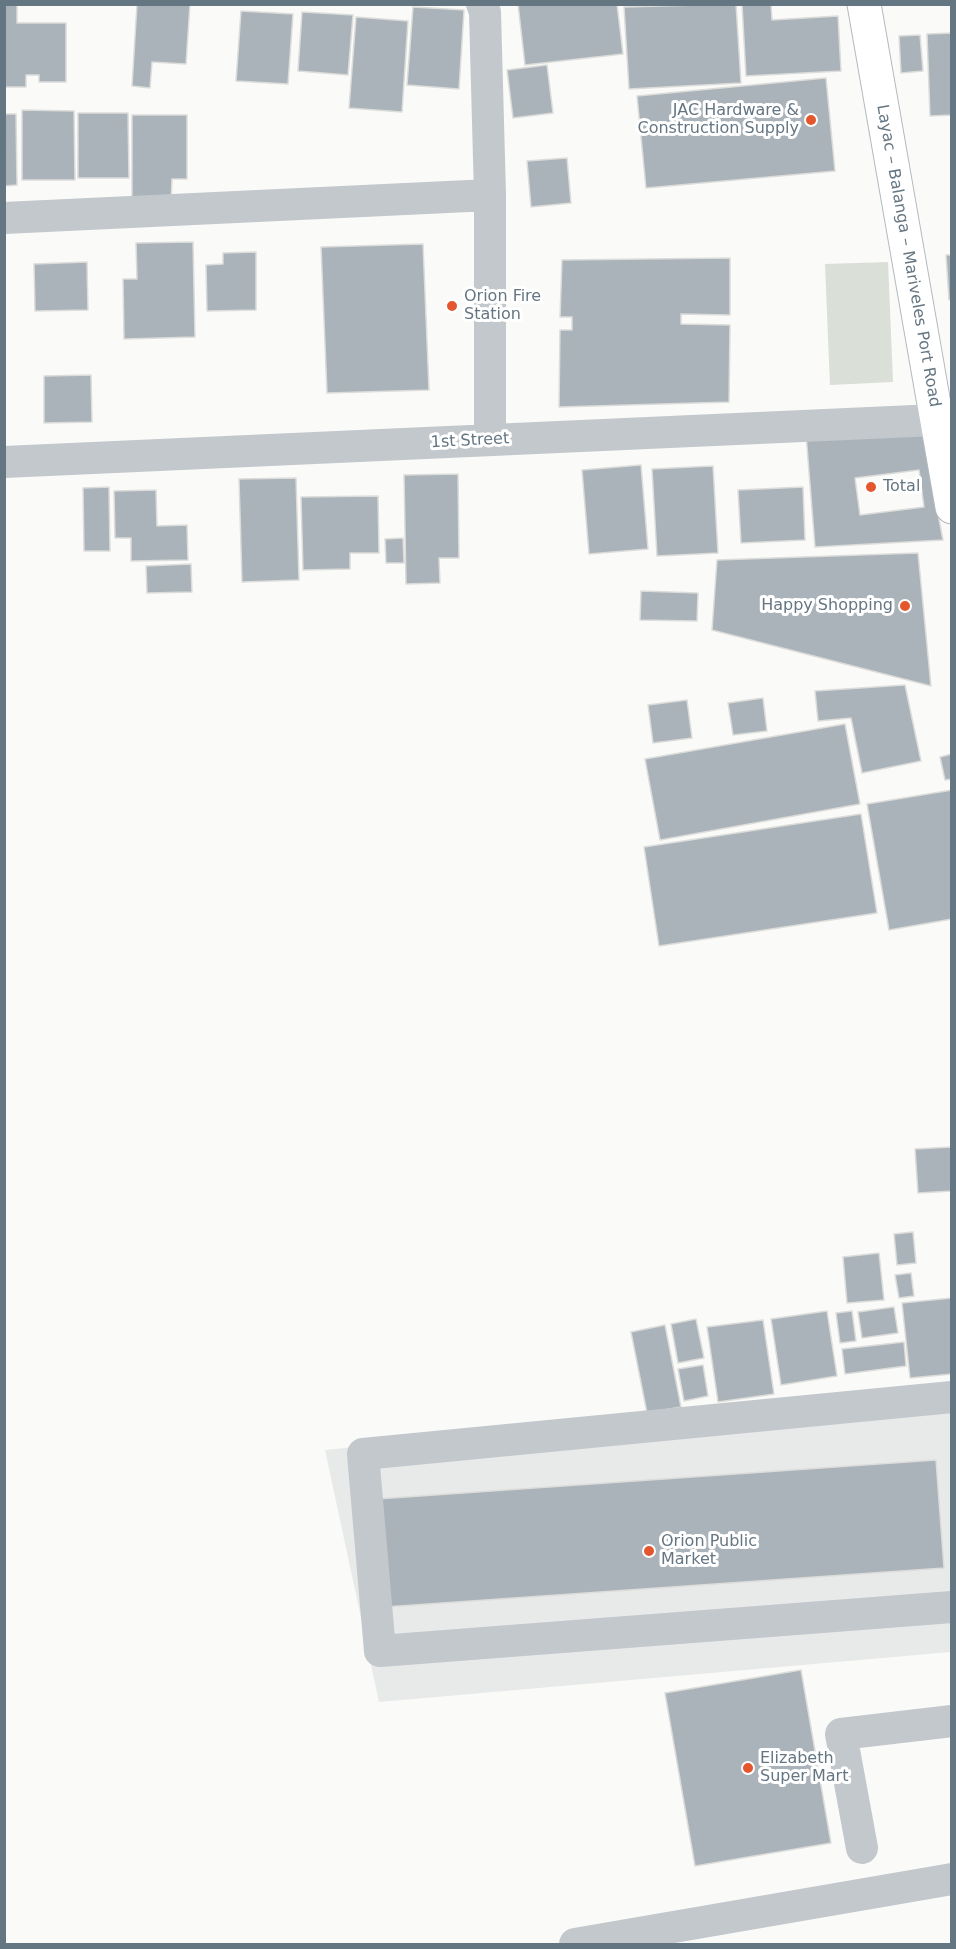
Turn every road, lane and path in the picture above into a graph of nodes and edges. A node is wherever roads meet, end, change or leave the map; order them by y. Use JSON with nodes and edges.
{"nodes":[{"id":1,"x":482,"y":4,"type":"edge"},
{"id":2,"x":864,"y":4,"type":"edge"},
{"id":3,"x":490,"y":195,"type":"junction"},
{"id":4,"x":4,"y":218,"type":"edge"},
{"id":5,"x":936,"y":420,"type":"junction"},
{"id":6,"x":490,"y":440,"type":"junction"},
{"id":7,"x":4,"y":462,"type":"edge"},
{"id":8,"x":948,"y":472,"type":"edge"},
{"id":9,"x":951,"y":507,"type":"edge"},
{"id":10,"x":951,"y":1397,"type":"edge"},
{"id":11,"x":951,"y":1607,"type":"edge"},
{"id":12,"x":951,"y":1721,"type":"edge"},
{"id":13,"x":862,"y":1848,"type":"dead end"},
{"id":14,"x":951,"y":1879,"type":"edge"},
{"id":15,"x":728,"y":1931,"type":"edge"},
{"id":16,"x":575,"y":1944,"type":"edge"}],
"edges":[{"from":1,"to":3,"type":"street"},
{"from":2,"to":5,"type":"main road","name":"Layac – Balanga – Mariveles Port Road"},
{"from":3,"to":4,"type":"street"},
{"from":3,"to":6,"type":"street"},
{"from":5,"to":6,"type":"street","name":"1st Street"},
{"from":5,"to":8,"type":"main road","name":"Layac – Balanga – Mariveles Port Road"},
{"from":6,"to":7,"type":"street","name":"1st Street"},
{"from":8,"to":9,"type":"main road","name":"Layac – Balanga – Mariveles Port Road"},
{"from":10,"to":11,"type":"street"},
{"from":12,"to":13,"type":"street"},
{"from":14,"to":15,"type":"street"},
{"from":15,"to":16,"type":"street"}]}
